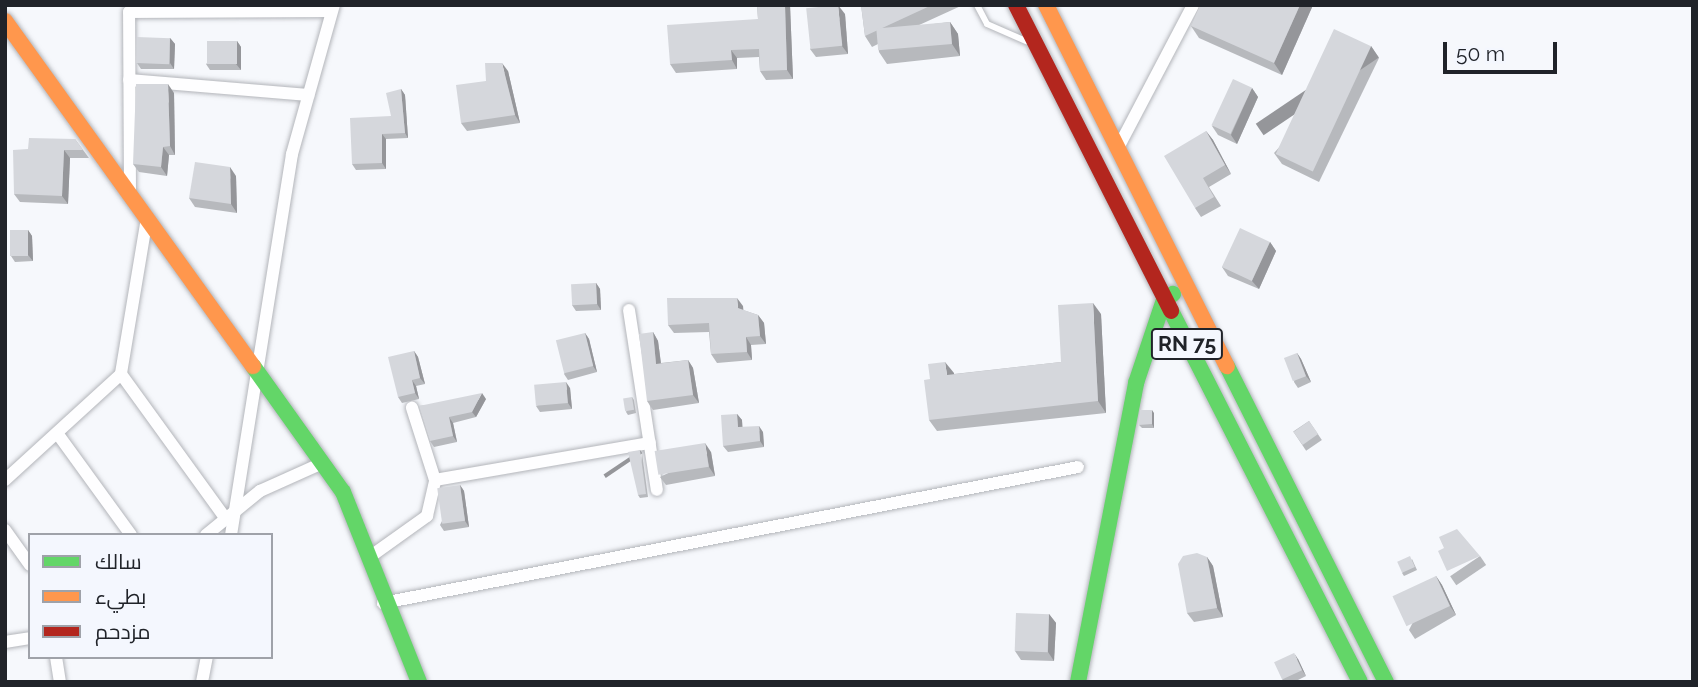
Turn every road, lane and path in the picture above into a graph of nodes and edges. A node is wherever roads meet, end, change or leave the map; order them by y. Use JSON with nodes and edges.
{"nodes":[{"id":1,"x":977,"y":5,"type":"edge"},
{"id":2,"x":1016,"y":5,"type":"edge"},
{"id":3,"x":1046,"y":5,"type":"edge"},
{"id":4,"x":1192,"y":5,"type":"edge"},
{"id":5,"x":332,"y":8,"type":"edge"},
{"id":6,"x":5,"y":21,"type":"edge"},
{"id":7,"x":1035,"y":45,"type":"junction"},
{"id":8,"x":129,"y":80,"type":"junction"},
{"id":9,"x":308,"y":95,"type":"junction"},
{"id":10,"x":1117,"y":150,"type":"junction"},
{"id":11,"x":130,"y":193,"type":"junction"},
{"id":12,"x":148,"y":218,"type":"junction"},
{"id":13,"x":1185,"y":285,"type":"junction"},
{"id":14,"x":1164,"y":300,"type":"junction"},
{"id":15,"x":629,"y":310,"type":"dead end"},
{"id":16,"x":254,"y":365,"type":"junction"},
{"id":17,"x":121,"y":374,"type":"junction"},
{"id":18,"x":412,"y":408,"type":"dead end"},
{"id":19,"x":57,"y":433,"type":"junction"},
{"id":20,"x":650,"y":443,"type":"junction"},
{"id":21,"x":320,"y":464,"type":"junction"},
{"id":22,"x":1078,"y":467,"type":"dead end"},
{"id":23,"x":5,"y":480,"type":"edge"},
{"id":24,"x":435,"y":480,"type":"junction"},
{"id":25,"x":657,"y":490,"type":"dead end"},
{"id":26,"x":230,"y":515,"type":"junction"},
{"id":27,"x":5,"y":530,"type":"edge"},
{"id":28,"x":130,"y":533,"type":"edge"},
{"id":29,"x":208,"y":533,"type":"edge"},
{"id":30,"x":231,"y":533,"type":"edge"},
{"id":31,"x":371,"y":556,"type":"dead end"},
{"id":32,"x":28,"y":562,"type":"edge"},
{"id":33,"x":383,"y":603,"type":"junction"},
{"id":34,"x":28,"y":638,"type":"edge"},
{"id":35,"x":5,"y":642,"type":"edge"},
{"id":36,"x":56,"y":659,"type":"edge"},
{"id":37,"x":207,"y":659,"type":"edge"},
{"id":38,"x":60,"y":682,"type":"edge"},
{"id":39,"x":202,"y":682,"type":"edge"},
{"id":40,"x":419,"y":682,"type":"edge"},
{"id":41,"x":1078,"y":682,"type":"edge"},
{"id":42,"x":1360,"y":682,"type":"edge"},
{"id":43,"x":1386,"y":682,"type":"edge"}],
"edges":[{"from":1,"to":7,"type":"lane"},
{"from":2,"to":7,"type":"main road","number":"RN 75"},
{"from":3,"to":10,"type":"main road","number":"RN 75"},
{"from":4,"to":10,"type":"street"},
{"from":5,"to":8,"type":"street"},
{"from":5,"to":9,"type":"street"},
{"from":6,"to":11,"type":"main road"},
{"from":7,"to":14,"type":"main road","number":"RN 75"},
{"from":8,"to":9,"type":"street"},
{"from":8,"to":11,"type":"street"},
{"from":9,"to":16,"type":"street"},
{"from":10,"to":13,"type":"main road","number":"RN 75"},
{"from":11,"to":12,"type":"main road"},
{"from":12,"to":16,"type":"main road"},
{"from":12,"to":17,"type":"street"},
{"from":13,"to":14,"type":"main road"},
{"from":13,"to":43,"type":"main road","number":"RN 75"},
{"from":14,"to":41,"type":"main road"},
{"from":14,"to":42,"type":"main road","number":"RN 75"},
{"from":15,"to":20,"type":"street"},
{"from":16,"to":21,"type":"main road"},
{"from":16,"to":26,"type":"street"},
{"from":17,"to":19,"type":"street"},
{"from":17,"to":26,"type":"street"},
{"from":18,"to":24,"type":"street"},
{"from":19,"to":23,"type":"street"},
{"from":19,"to":28,"type":"street"},
{"from":20,"to":24,"type":"street"},
{"from":20,"to":25,"type":"street"},
{"from":21,"to":26,"type":"street"},
{"from":21,"to":33,"type":"main road"},
{"from":22,"to":33,"type":"street"},
{"from":24,"to":31,"type":"street"},
{"from":26,"to":29,"type":"street"},
{"from":26,"to":30,"type":"street"},
{"from":27,"to":32,"type":"street"},
{"from":33,"to":40,"type":"main road"},
{"from":34,"to":35,"type":"street"},
{"from":36,"to":38,"type":"street"},
{"from":37,"to":39,"type":"street"}]}
